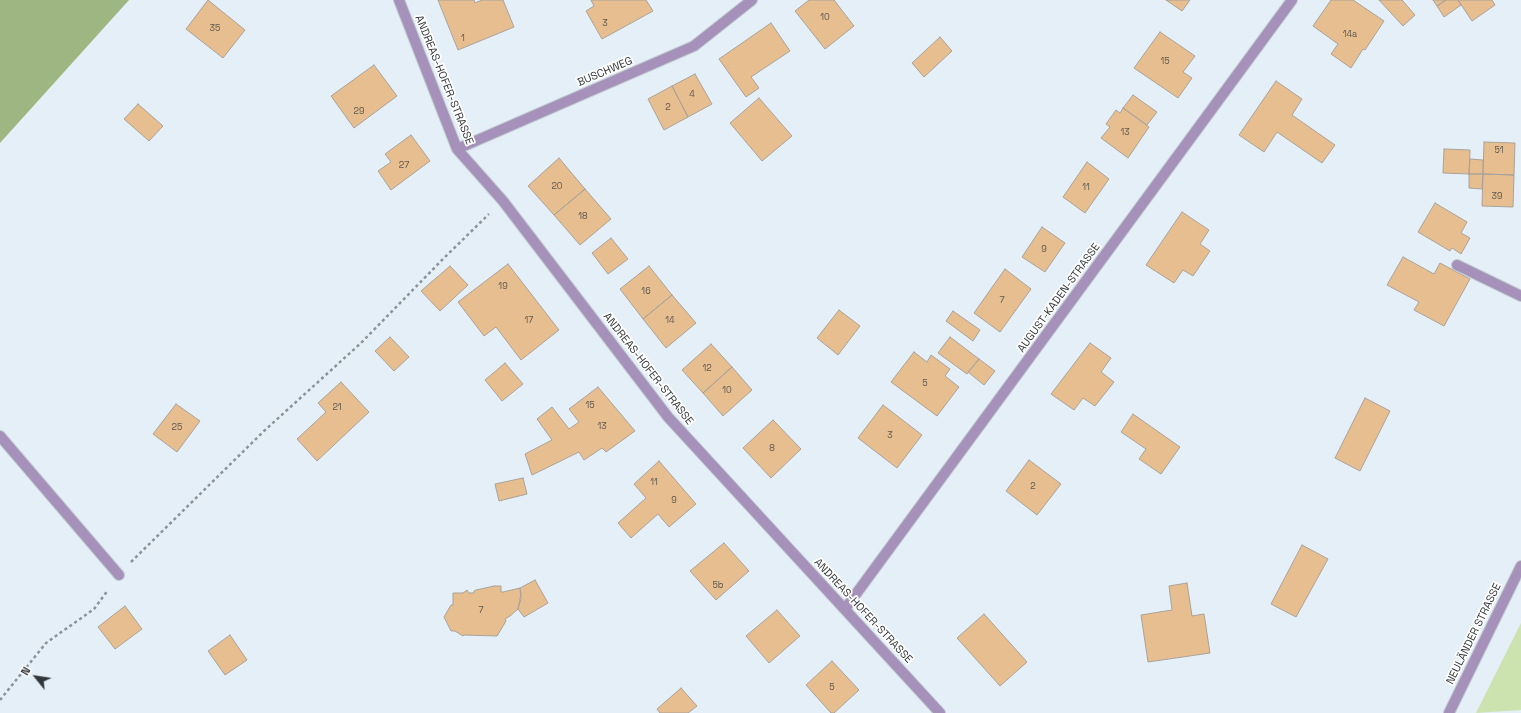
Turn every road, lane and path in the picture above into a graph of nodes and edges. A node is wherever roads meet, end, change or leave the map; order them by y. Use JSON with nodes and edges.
{"nodes":[{"id":1,"x":399,"y":0,"type":"edge"},
{"id":2,"x":752,"y":0,"type":"edge"},
{"id":3,"x":1292,"y":0,"type":"edge"},
{"id":4,"x":458,"y":149,"type":"junction"},
{"id":5,"x":503,"y":202,"type":"junction"},
{"id":6,"x":1457,"y":265,"type":"dead end"},
{"id":7,"x":1521,"y":296,"type":"edge"},
{"id":8,"x":0,"y":436,"type":"edge"},
{"id":9,"x":1521,"y":566,"type":"edge"},
{"id":10,"x":119,"y":575,"type":"junction"},
{"id":11,"x":845,"y":609,"type":"junction"},
{"id":12,"x":0,"y":700,"type":"edge"},
{"id":13,"x":940,"y":713,"type":"edge"},
{"id":14,"x":1449,"y":713,"type":"edge"}],
"edges":[{"from":1,"to":4,"type":"street","name":"ANDREAS-HOFER-STRASSE"},
{"from":2,"to":4,"type":"street","name":"BUSCHWEG"},
{"from":3,"to":11,"type":"street","name":"AUGUST-KADEN-STRASSE"},
{"from":4,"to":5,"type":"street","name":"ANDREAS-HOFER-STRASSE"},
{"from":5,"to":10,"type":"path"},
{"from":5,"to":11,"type":"street","name":"ANDREAS-HOFER-STRASSE"},
{"from":6,"to":7,"type":"street"},
{"from":8,"to":10,"type":"street"},
{"from":9,"to":14,"type":"street","name":"NEULÄNDER STRASSE"},
{"from":10,"to":12,"type":"path"},
{"from":11,"to":13,"type":"street","name":"ANDREAS-HOFER-STRASSE"}]}
